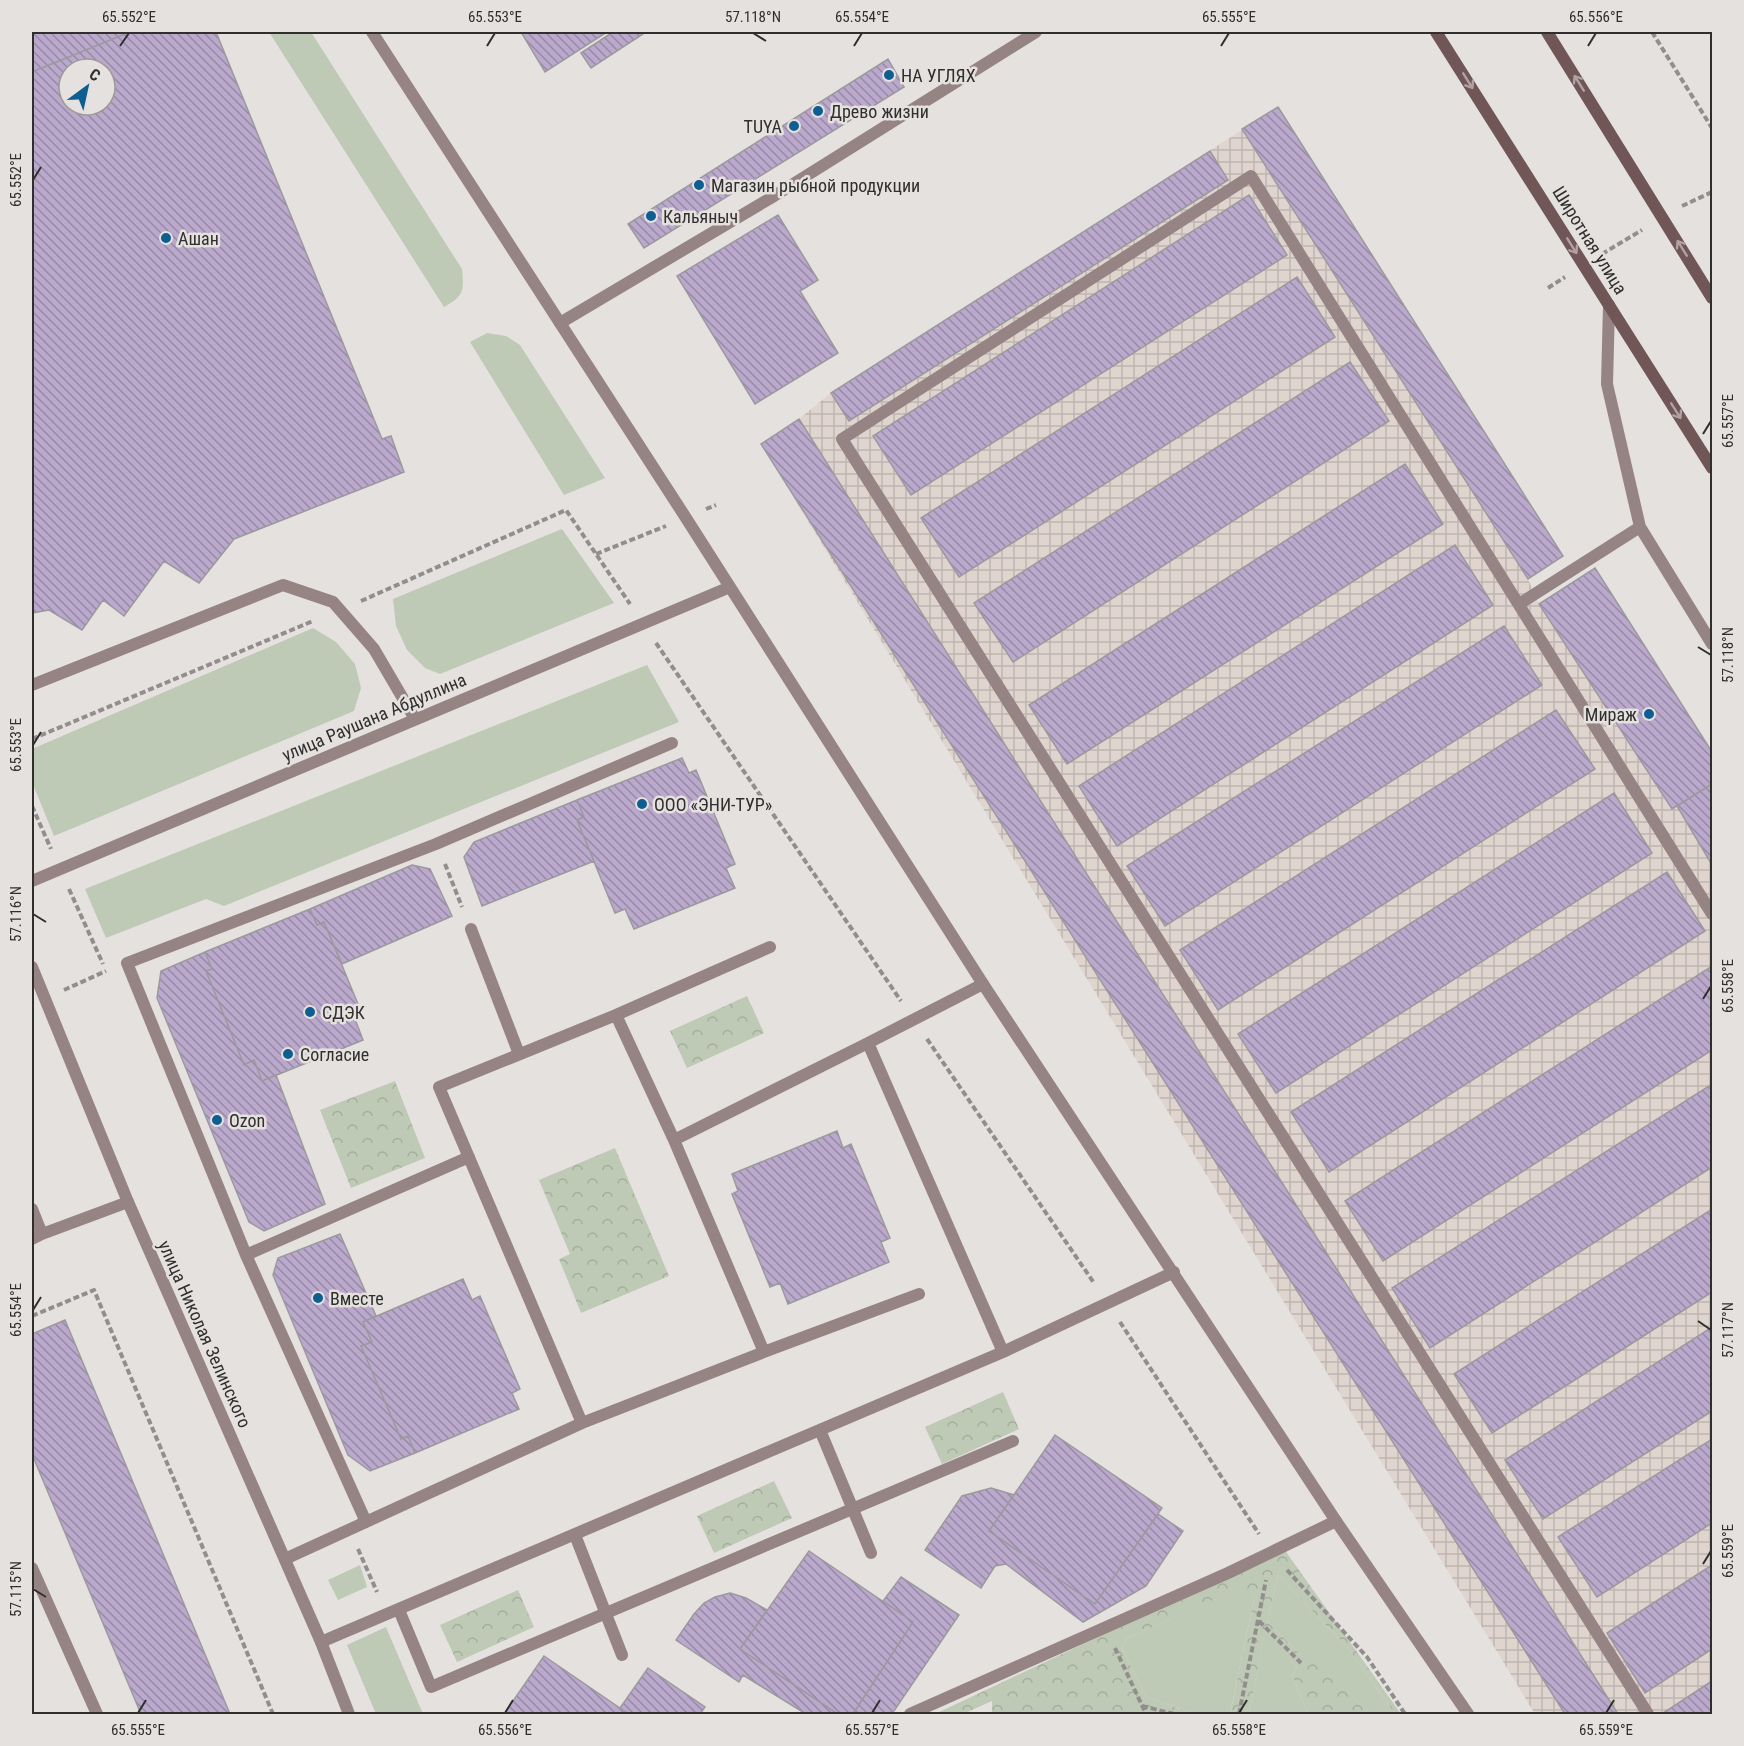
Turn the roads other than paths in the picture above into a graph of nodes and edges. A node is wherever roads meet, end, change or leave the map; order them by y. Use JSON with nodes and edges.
{"nodes":[{"id":1,"x":372,"y":32,"type":"edge"},
{"id":2,"x":1036,"y":32,"type":"edge"},
{"id":3,"x":1437,"y":32,"type":"edge"},
{"id":4,"x":1546,"y":32,"type":"edge"},
{"id":5,"x":1713,"y":298,"type":"edge"},
{"id":6,"x":1610,"y":304,"type":"junction"},
{"id":7,"x":560,"y":322,"type":"junction"},
{"id":8,"x":1713,"y":468,"type":"edge"},
{"id":9,"x":1640,"y":527,"type":"junction"},
{"id":10,"x":730,"y":587,"type":"junction"},
{"id":11,"x":1520,"y":604,"type":"junction"},
{"id":12,"x":1713,"y":644,"type":"edge"},
{"id":13,"x":32,"y":685,"type":"edge"},
{"id":14,"x":415,"y":718,"type":"junction"},
{"id":15,"x":672,"y":743,"type":"dead end"},
{"id":16,"x":32,"y":882,"type":"edge"},
{"id":17,"x":1713,"y":914,"type":"edge"},
{"id":18,"x":471,"y":929,"type":"road end"},
{"id":19,"x":770,"y":947,"type":"dead end"},
{"id":20,"x":32,"y":967,"type":"edge"},
{"id":21,"x":983,"y":984,"type":"junction"},
{"id":22,"x":616,"y":1015,"type":"junction"},
{"id":23,"x":868,"y":1043,"type":"junction"},
{"id":24,"x":519,"y":1054,"type":"junction"},
{"id":25,"x":674,"y":1140,"type":"junction"},
{"id":26,"x":469,"y":1157,"type":"junction"},
{"id":27,"x":128,"y":1202,"type":"junction"},
{"id":28,"x":32,"y":1209,"type":"edge"},
{"id":29,"x":37,"y":1237,"type":"edge"},
{"id":30,"x":246,"y":1255,"type":"junction"},
{"id":31,"x":1173,"y":1272,"type":"junction"},
{"id":32,"x":919,"y":1294,"type":"dead end"},
{"id":33,"x":764,"y":1352,"type":"junction"},
{"id":34,"x":1003,"y":1353,"type":"junction"},
{"id":35,"x":582,"y":1423,"type":"junction"},
{"id":36,"x":820,"y":1431,"type":"junction"},
{"id":37,"x":1013,"y":1441,"type":"dead end"},
{"id":38,"x":853,"y":1509,"type":"junction"},
{"id":39,"x":1336,"y":1521,"type":"junction"},
{"id":40,"x":366,"y":1522,"type":"junction"},
{"id":41,"x":575,"y":1535,"type":"junction"},
{"id":42,"x":871,"y":1553,"type":"dead end"},
{"id":43,"x":285,"y":1559,"type":"junction"},
{"id":44,"x":32,"y":1568,"type":"edge"},
{"id":45,"x":399,"y":1610,"type":"junction"},
{"id":46,"x":606,"y":1613,"type":"junction"},
{"id":47,"x":321,"y":1642,"type":"junction"},
{"id":48,"x":622,"y":1655,"type":"dead end"},
{"id":49,"x":97,"y":1714,"type":"edge"},
{"id":50,"x":349,"y":1714,"type":"edge"},
{"id":51,"x":910,"y":1714,"type":"edge"},
{"id":52,"x":1468,"y":1714,"type":"edge"},
{"id":53,"x":1648,"y":1714,"type":"edge"}],
"edges":[{"from":1,"to":7,"type":"street"},
{"from":2,"to":7,"type":"street"},
{"from":3,"to":6,"type":"main road","name":"Широтная улица","one_way":true},
{"from":5,"to":4,"type":"main road","one_way":true},
{"from":6,"to":8,"type":"main road","name":"Широтная улица","one_way":true},
{"from":6,"to":9,"type":"street"},
{"from":7,"to":10,"type":"street"},
{"from":9,"to":11,"type":"street"},
{"from":9,"to":12,"type":"street"},
{"from":10,"to":14,"type":"street","name":"улица Раушана Абдуллина"},
{"from":10,"to":21,"type":"street"},
{"from":11,"to":17,"type":"street"},
{"from":11,"to":53,"type":"street"},
{"from":13,"to":14,"type":"street"},
{"from":14,"to":16,"type":"street","name":"улица Раушана Абдуллина"},
{"from":15,"to":30,"type":"street"},
{"from":18,"to":24,"type":"street"},
{"from":19,"to":22,"type":"street"},
{"from":20,"to":27,"type":"street","name":"улица Николая Зелинского"},
{"from":21,"to":23,"type":"street"},
{"from":21,"to":31,"type":"street"},
{"from":22,"to":24,"type":"street"},
{"from":22,"to":25,"type":"street"},
{"from":23,"to":25,"type":"street"},
{"from":23,"to":34,"type":"street"},
{"from":24,"to":26,"type":"street"},
{"from":25,"to":33,"type":"street"},
{"from":26,"to":30,"type":"street"},
{"from":26,"to":35,"type":"street"},
{"from":27,"to":29,"type":"street"},
{"from":27,"to":43,"type":"street","name":"улица Николая Зелинского"},
{"from":28,"to":29,"type":"street"},
{"from":30,"to":40,"type":"street"},
{"from":31,"to":34,"type":"street"},
{"from":31,"to":39,"type":"street"},
{"from":32,"to":33,"type":"street"},
{"from":33,"to":35,"type":"street"},
{"from":34,"to":36,"type":"street"},
{"from":35,"to":40,"type":"street"},
{"from":36,"to":38,"type":"street"},
{"from":36,"to":41,"type":"street"},
{"from":37,"to":38,"type":"street"},
{"from":38,"to":42,"type":"street"},
{"from":38,"to":46,"type":"street"},
{"from":39,"to":51,"type":"street"},
{"from":39,"to":52,"type":"street"},
{"from":40,"to":43,"type":"street"},
{"from":41,"to":45,"type":"street"},
{"from":41,"to":46,"type":"street"},
{"from":43,"to":47,"type":"street","name":"улица Николая Зелинского"},
{"from":44,"to":49,"type":"street"},
{"from":45,"to":46,"type":"street"},
{"from":45,"to":47,"type":"street"},
{"from":46,"to":48,"type":"street"},
{"from":47,"to":50,"type":"street","name":"улица Николая Зелинского"}]}
